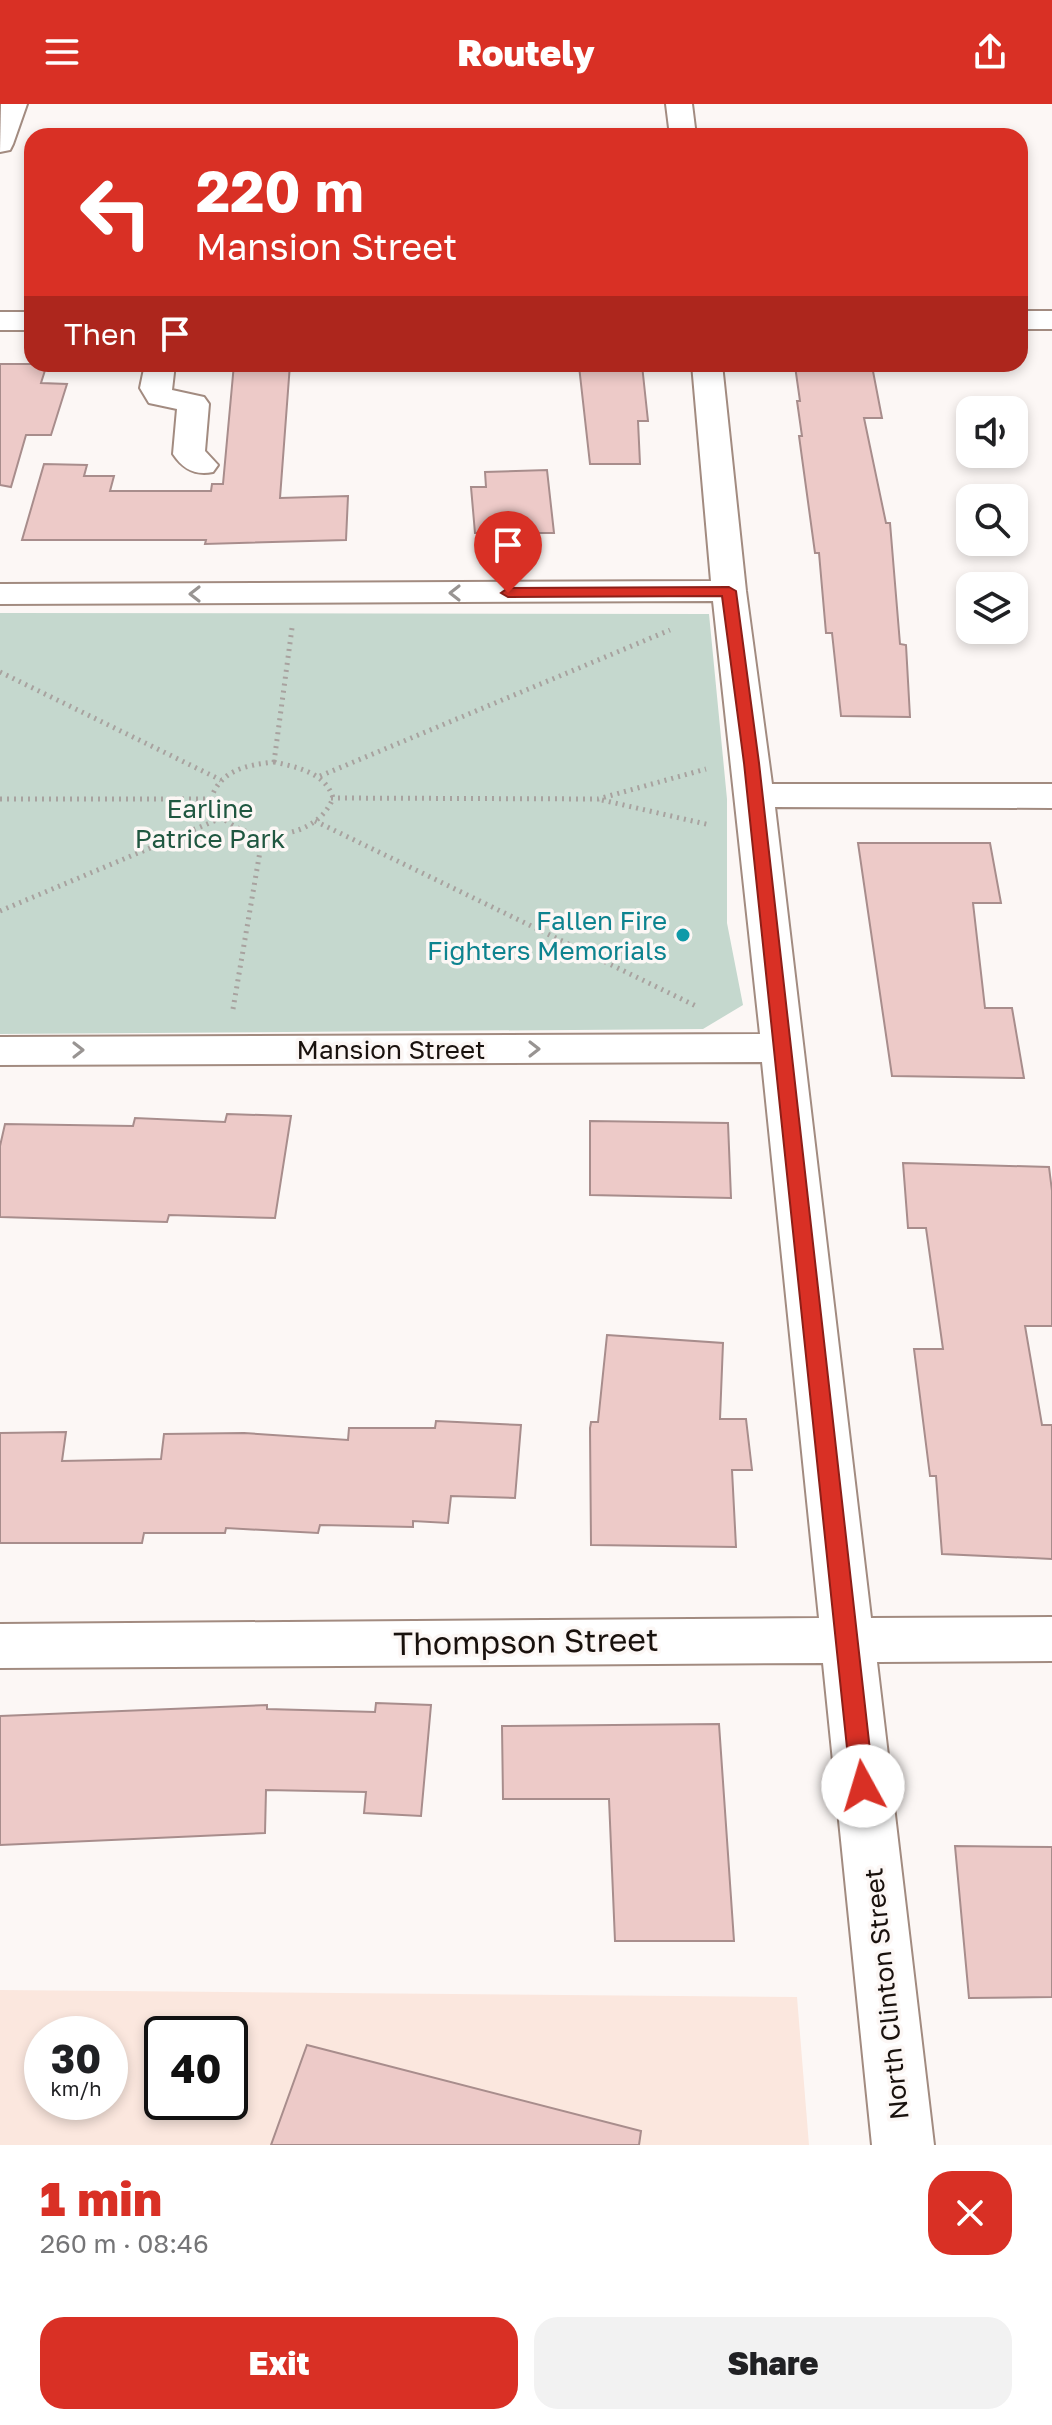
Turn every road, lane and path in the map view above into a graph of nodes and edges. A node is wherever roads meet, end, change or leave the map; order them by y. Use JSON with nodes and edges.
{"nodes":[{"id":1,"x":14,"y":104,"type":"edge"},
{"id":2,"x":680,"y":105,"type":"edge"},
{"id":3,"x":682,"y":128,"type":"edge"},
{"id":4,"x":0,"y":144,"type":"edge"},
{"id":5,"x":1028,"y":320,"type":"edge"},
{"id":6,"x":1052,"y":320,"type":"edge"},
{"id":7,"x":0,"y":321,"type":"edge"},
{"id":8,"x":24,"y":321,"type":"edge"},
{"id":9,"x":159,"y":372,"type":"edge"},
{"id":10,"x":708,"y":372,"type":"edge"},
{"id":11,"x":202,"y":465,"type":"dead end"},
{"id":12,"x":729,"y":591,"type":"junction"},
{"id":13,"x":0,"y":594,"type":"edge"},
{"id":14,"x":296,"y":594,"type":"junction"},
{"id":15,"x":0,"y":672,"type":"edge"},
{"id":16,"x":274,"y":762,"type":"junction"},
{"id":17,"x":706,"y":769,"type":"dead end"},
{"id":18,"x":320,"y":776,"type":"junction"},
{"id":19,"x":221,"y":780,"type":"junction"},
{"id":20,"x":754,"y":795,"type":"junction"},
{"id":21,"x":1052,"y":796,"type":"edge"},
{"id":22,"x":331,"y":798,"type":"junction"},
{"id":23,"x":0,"y":799,"type":"edge"},
{"id":24,"x":211,"y":799,"type":"junction"},
{"id":25,"x":598,"y":799,"type":"junction"},
{"id":26,"x":219,"y":819,"type":"junction"},
{"id":27,"x":315,"y":821,"type":"junction"},
{"id":28,"x":710,"y":825,"type":"dead end"},
{"id":29,"x":263,"y":834,"type":"junction"},
{"id":30,"x":0,"y":911,"type":"edge"},
{"id":31,"x":706,"y":1011,"type":"dead end"},
{"id":32,"x":781,"y":1048,"type":"junction"},
{"id":33,"x":226,"y":1049,"type":"junction"},
{"id":34,"x":0,"y":1051,"type":"edge"},
{"id":35,"x":846,"y":1639,"type":"junction"},
{"id":36,"x":1052,"y":1639,"type":"edge"},
{"id":37,"x":0,"y":1646,"type":"edge"},
{"id":38,"x":903,"y":2145,"type":"edge"}],
"edges":[{"from":1,"to":4,"type":"street"},
{"from":2,"to":3,"type":"street"},
{"from":5,"to":6,"type":"street"},
{"from":7,"to":8,"type":"street"},
{"from":9,"to":11,"type":"street"},
{"from":10,"to":12,"type":"street","name":"North Clinton Street"},
{"from":12,"to":14,"type":"street","one_way":true},
{"from":12,"to":18,"type":"path"},
{"from":12,"to":20,"type":"street","name":"North Clinton Street"},
{"from":14,"to":13,"type":"street","one_way":true},
{"from":14,"to":16,"type":"path"},
{"from":15,"to":19,"type":"path"},
{"from":16,"to":18,"type":"path"},
{"from":16,"to":19,"type":"path"},
{"from":17,"to":25,"type":"path"},
{"from":18,"to":22,"type":"path"},
{"from":19,"to":24,"type":"path"},
{"from":20,"to":21,"type":"street"},
{"from":20,"to":32,"type":"street","name":"North Clinton Street"},
{"from":22,"to":25,"type":"path"},
{"from":22,"to":27,"type":"path"},
{"from":23,"to":24,"type":"path"},
{"from":24,"to":26,"type":"path"},
{"from":25,"to":28,"type":"path"},
{"from":26,"to":29,"type":"path"},
{"from":26,"to":30,"type":"path"},
{"from":27,"to":29,"type":"path"},
{"from":27,"to":31,"type":"path"},
{"from":29,"to":33,"type":"path"},
{"from":33,"to":32,"type":"street","name":"Mansion Street","one_way":true},
{"from":32,"to":35,"type":"street","name":"North Clinton Street"},
{"from":34,"to":33,"type":"street","name":"Mansion Street","one_way":true},
{"from":35,"to":36,"type":"street","name":"Thompson Street"},
{"from":35,"to":37,"type":"street","name":"Thompson Street"},
{"from":35,"to":38,"type":"street","name":"North Clinton Street"}]}
